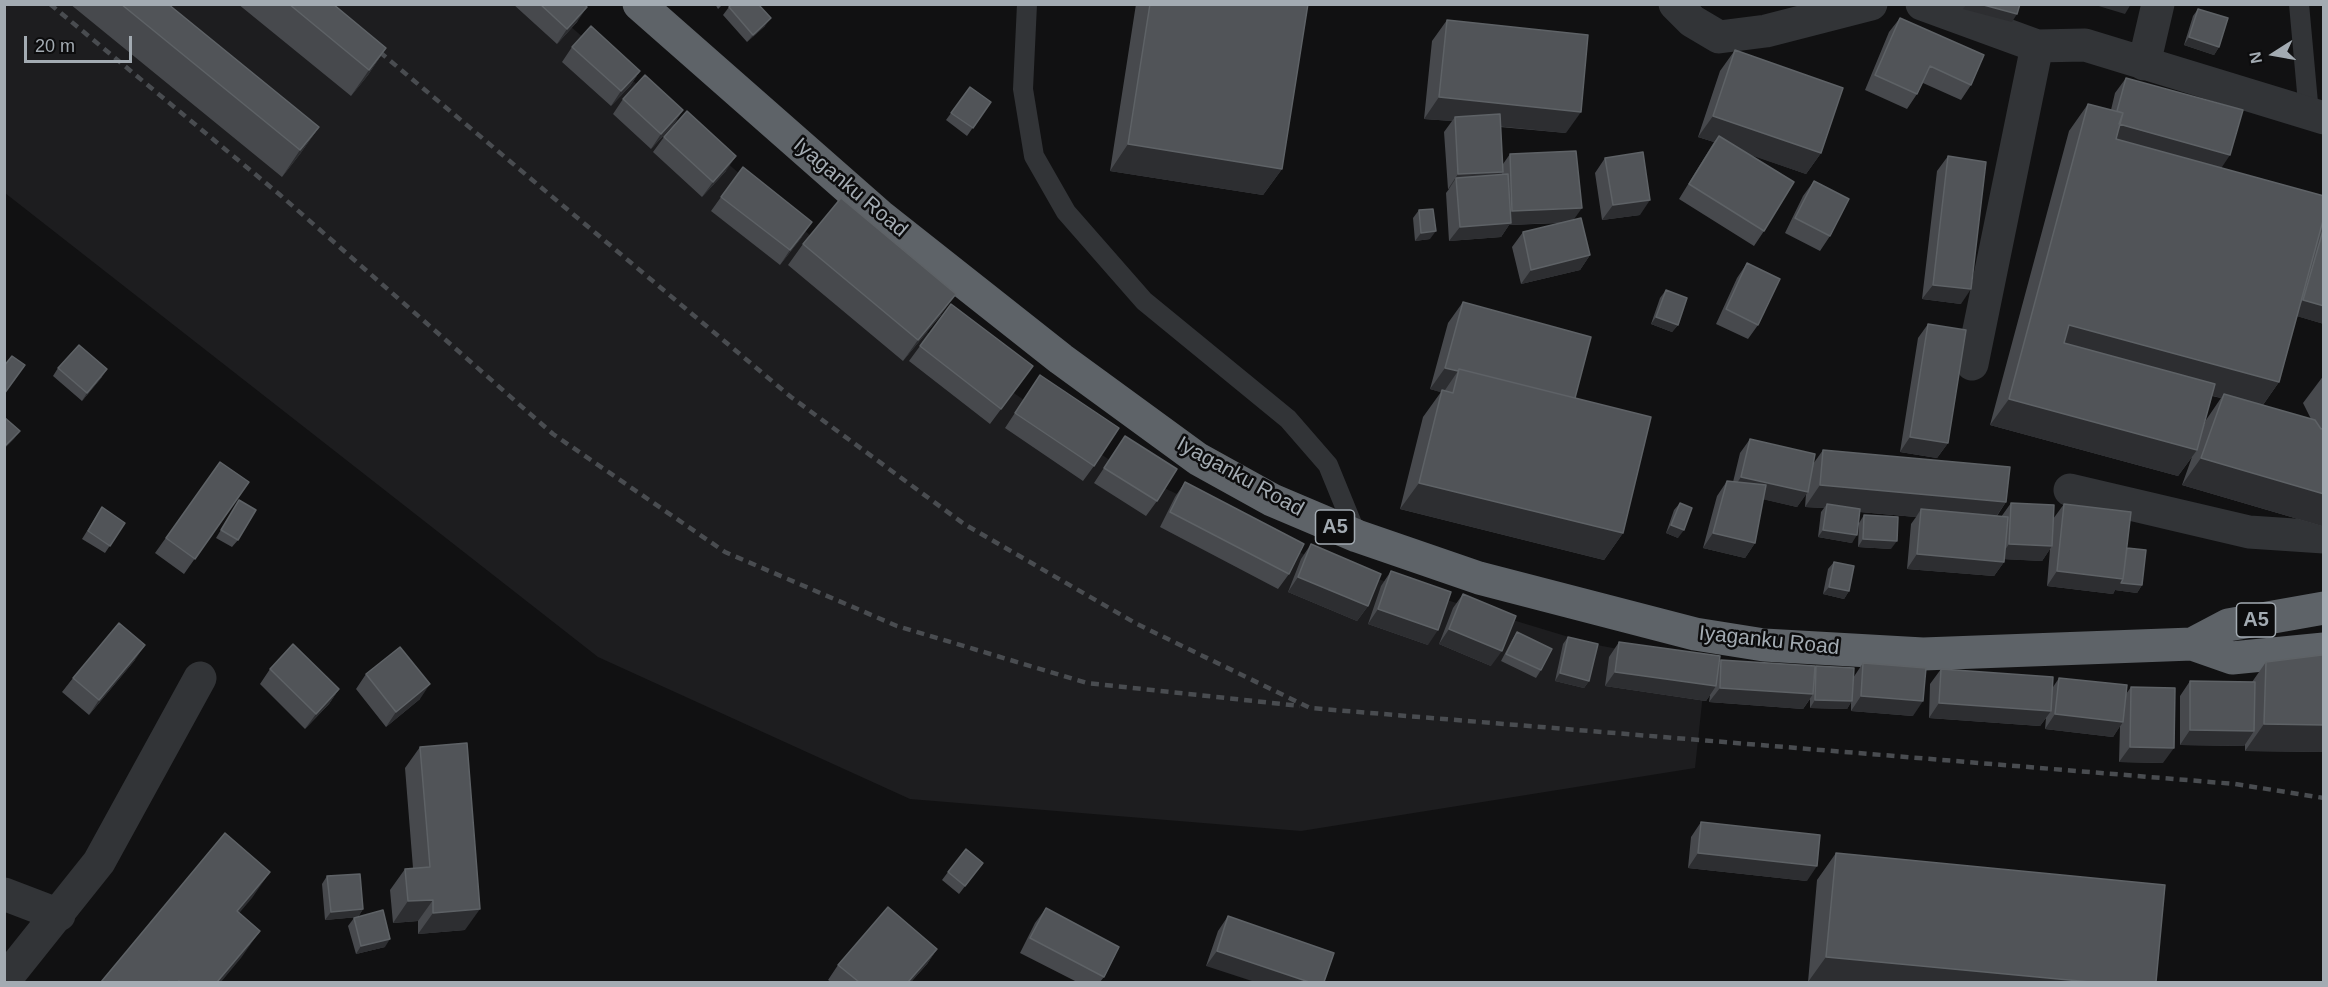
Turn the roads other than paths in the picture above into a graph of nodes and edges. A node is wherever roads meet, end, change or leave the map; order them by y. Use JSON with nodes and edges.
{"nodes":[{"id":1,"x":639,"y":4,"type":"edge"},
{"id":2,"x":1027,"y":4,"type":"edge"},
{"id":3,"x":1675,"y":4,"type":"edge"},
{"id":4,"x":1871,"y":4,"type":"edge"},
{"id":5,"x":1922,"y":4,"type":"edge"},
{"id":6,"x":2158,"y":4,"type":"edge"},
{"id":7,"x":2299,"y":4,"type":"edge"},
{"id":8,"x":1770,"y":18,"type":"edge"},
{"id":9,"x":2037,"y":46,"type":"junction"},
{"id":10,"x":2144,"y":64,"type":"junction"},
{"id":11,"x":2316,"y":116,"type":"edge"},
{"id":12,"x":1972,"y":364,"type":"dead end"},
{"id":13,"x":2070,"y":490,"type":"dead end"},
{"id":14,"x":1357,"y":536,"type":"junction"},
{"id":15,"x":2324,"y":537,"type":"edge"},
{"id":16,"x":2322,"y":615,"type":"edge"},
{"id":17,"x":2192,"y":644,"type":"junction"},
{"id":18,"x":2324,"y":649,"type":"edge"},
{"id":19,"x":200,"y":678,"type":"dead end"},
{"id":20,"x":4,"y":894,"type":"edge"},
{"id":21,"x":58,"y":915,"type":"junction"},
{"id":22,"x":4,"y":981,"type":"edge"}],
"edges":[{"from":1,"to":14,"type":"highway","name":"Iyaganku Road","number":"A5"},
{"from":2,"to":14,"type":"lane"},
{"from":3,"to":8,"type":"street"},
{"from":4,"to":8,"type":"street"},
{"from":5,"to":9,"type":"street"},
{"from":6,"to":10,"type":"street"},
{"from":7,"to":11,"type":"lane"},
{"from":9,"to":10,"type":"street"},
{"from":9,"to":12,"type":"street"},
{"from":10,"to":11,"type":"street"},
{"from":13,"to":15,"type":"street"},
{"from":14,"to":17,"type":"highway","name":"Iyaganku Road","number":"A5"},
{"from":16,"to":17,"type":"highway","name":"Iyaganku Road","number":"A5"},
{"from":17,"to":18,"type":"highway","name":"Iyaganku Road","number":"A5"},
{"from":19,"to":21,"type":"street"},
{"from":20,"to":21,"type":"street"},
{"from":21,"to":22,"type":"street"}]}
